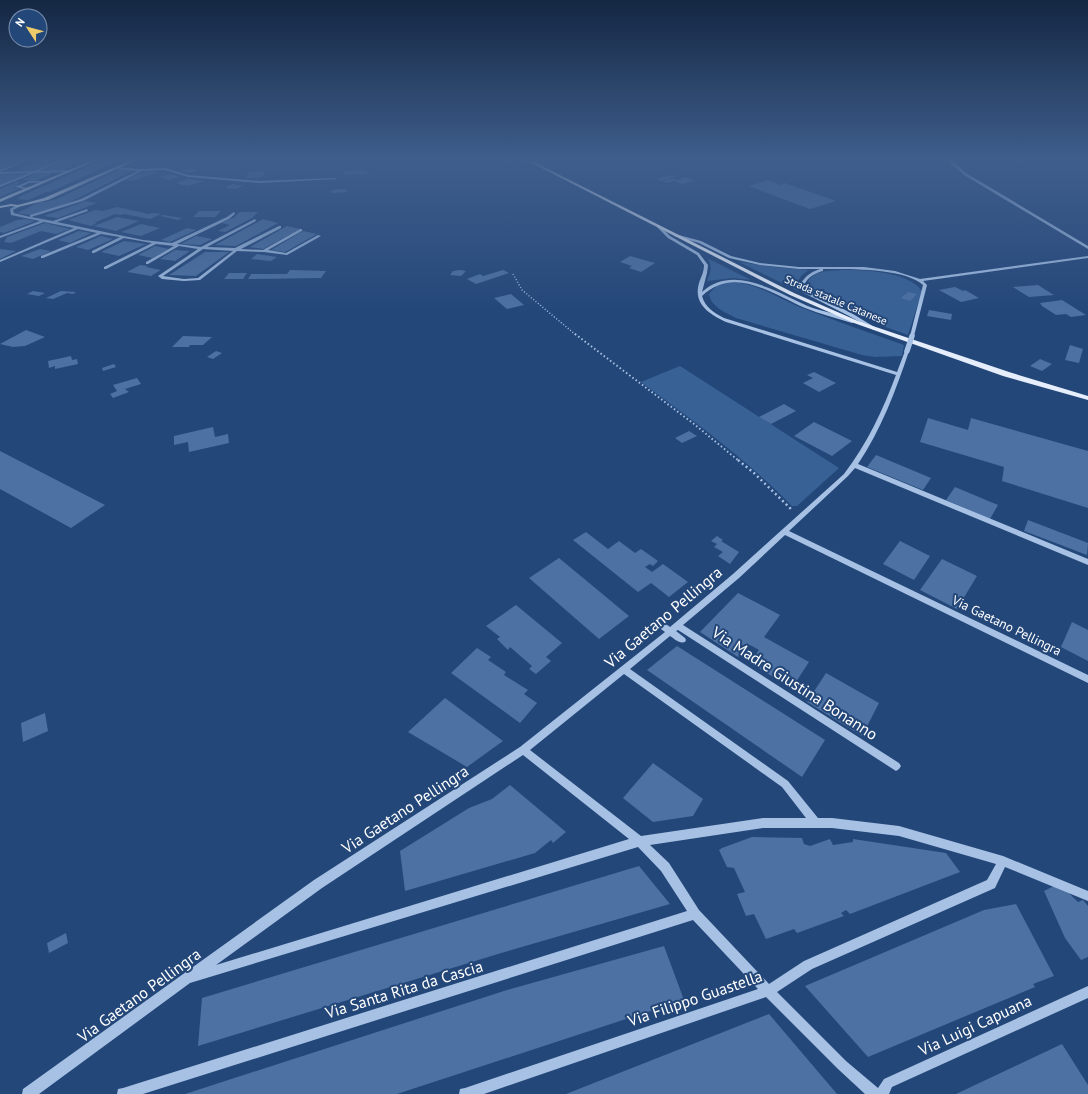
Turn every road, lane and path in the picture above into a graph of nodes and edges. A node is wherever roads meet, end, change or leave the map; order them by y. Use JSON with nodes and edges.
{"nodes":[{"id":1,"x":11,"y":210,"type":"edge"},
{"id":2,"x":51,"y":210,"type":"edge"},
{"id":3,"x":87,"y":210,"type":"dead end"},
{"id":4,"x":627,"y":210,"type":"edge"},
{"id":5,"x":1025,"y":210,"type":"edge"},
{"id":6,"x":234,"y":213,"type":"dead end"},
{"id":7,"x":12,"y":214,"type":"junction"},
{"id":8,"x":7,"y":216,"type":"dead end"},
{"id":9,"x":29,"y":217,"type":"junction"},
{"id":10,"x":45,"y":220,"type":"junction"},
{"id":11,"x":255,"y":220,"type":"dead end"},
{"id":12,"x":54,"y":222,"type":"junction"},
{"id":13,"x":658,"y":226,"type":"junction"},
{"id":14,"x":280,"y":227,"type":"dead end"},
{"id":15,"x":77,"y":228,"type":"junction"},
{"id":16,"x":300,"y":230,"type":"dead end"},
{"id":17,"x":100,"y":232,"type":"junction"},
{"id":18,"x":675,"y":235,"type":"junction"},
{"id":19,"x":319,"y":236,"type":"dead end"},
{"id":20,"x":0,"y":237,"type":"edge"},
{"id":21,"x":125,"y":237,"type":"junction"},
{"id":22,"x":155,"y":243,"type":"junction"},
{"id":23,"x":172,"y":245,"type":"junction"},
{"id":24,"x":177,"y":246,"type":"junction"},
{"id":25,"x":202,"y":248,"type":"junction"},
{"id":26,"x":1088,"y":248,"type":"edge"},
{"id":27,"x":237,"y":249,"type":"junction"},
{"id":28,"x":264,"y":251,"type":"junction"},
{"id":29,"x":93,"y":252,"type":"dead end"},
{"id":30,"x":42,"y":257,"type":"dead end"},
{"id":31,"x":1088,"y":257,"type":"edge"},
{"id":32,"x":0,"y":261,"type":"edge"},
{"id":33,"x":147,"y":263,"type":"dead end"},
{"id":34,"x":105,"y":268,"type":"dead end"},
{"id":35,"x":832,"y":268,"type":"junction"},
{"id":36,"x":513,"y":274,"type":"dead end"},
{"id":37,"x":920,"y":280,"type":"junction"},
{"id":38,"x":700,"y":296,"type":"junction"},
{"id":39,"x":856,"y":322,"type":"junction"},
{"id":40,"x":876,"y":330,"type":"junction"},
{"id":41,"x":899,"y":374,"type":"junction"},
{"id":42,"x":1088,"y":398,"type":"edge"},
{"id":43,"x":854,"y":466,"type":"junction"},
{"id":44,"x":799,"y":518,"type":"junction"},
{"id":45,"x":784,"y":532,"type":"junction"},
{"id":46,"x":1088,"y":562,"type":"edge"},
{"id":47,"x":657,"y":622,"type":"dead end"},
{"id":48,"x":677,"y":625,"type":"junction"},
{"id":49,"x":670,"y":632,"type":"junction"},
{"id":50,"x":682,"y":640,"type":"dead end"},
{"id":51,"x":624,"y":669,"type":"junction"},
{"id":52,"x":1088,"y":679,"type":"edge"},
{"id":53,"x":523,"y":750,"type":"junction"},
{"id":54,"x":896,"y":766,"type":"dead end"},
{"id":55,"x":816,"y":823,"type":"junction"},
{"id":56,"x":640,"y":841,"type":"junction"},
{"id":57,"x":1003,"y":861,"type":"junction"},
{"id":58,"x":1088,"y":896,"type":"edge"},
{"id":59,"x":695,"y":914,"type":"junction"},
{"id":60,"x":185,"y":980,"type":"junction"},
{"id":61,"x":768,"y":991,"type":"junction"},
{"id":62,"x":1088,"y":992,"type":"edge"},
{"id":63,"x":28,"y":1094,"type":"edge"},
{"id":64,"x":123,"y":1094,"type":"edge"},
{"id":65,"x":464,"y":1094,"type":"edge"},
{"id":66,"x":875,"y":1094,"type":"edge"},
{"id":67,"x":882,"y":1094,"type":"edge"}],
"edges":[{"from":1,"to":7,"type":"street"},
{"from":2,"to":9,"type":"street"},
{"from":3,"to":12,"type":"street"},
{"from":4,"to":13,"type":"main road","name":"Strada statale Catanese"},
{"from":5,"to":26,"type":"street"},
{"from":6,"to":23,"type":"street"},
{"from":7,"to":8,"type":"street"},
{"from":7,"to":9,"type":"street"},
{"from":9,"to":10,"type":"street"},
{"from":10,"to":12,"type":"street"},
{"from":10,"to":20,"type":"street"},
{"from":11,"to":25,"type":"street"},
{"from":12,"to":15,"type":"street"},
{"from":13,"to":18,"type":"main road","name":"Strada statale Catanese"},
{"from":13,"to":38,"type":"street"},
{"from":14,"to":27,"type":"street"},
{"from":15,"to":17,"type":"street"},
{"from":15,"to":32,"type":"street"},
{"from":16,"to":28,"type":"street"},
{"from":17,"to":21,"type":"street"},
{"from":17,"to":30,"type":"street"},
{"from":18,"to":35,"type":"street"},
{"from":18,"to":39,"type":"main road","name":"Strada statale Catanese"},
{"from":19,"to":28,"type":"street"},
{"from":21,"to":22,"type":"street"},
{"from":21,"to":29,"type":"street"},
{"from":22,"to":23,"type":"street"},
{"from":22,"to":34,"type":"street"},
{"from":23,"to":24,"type":"street"},
{"from":24,"to":25,"type":"street"},
{"from":24,"to":33,"type":"street"},
{"from":25,"to":27,"type":"street"},
{"from":25,"to":27,"type":"street"},
{"from":27,"to":28,"type":"street"},
{"from":31,"to":37,"type":"street"},
{"from":35,"to":37,"type":"street"},
{"from":35,"to":40,"type":"street"},
{"from":36,"to":44,"type":"path"},
{"from":37,"to":41,"type":"street","name":"Via Gaetano Pellingra","bridge":true},
{"from":38,"to":39,"type":"street"},
{"from":38,"to":41,"type":"street"},
{"from":39,"to":40,"type":"main road","name":"Strada statale Catanese"},
{"from":40,"to":42,"type":"main road","name":"Strada statale Catanese"},
{"from":41,"to":43,"type":"street","name":"Via Gaetano Pellingra"},
{"from":43,"to":44,"type":"street","name":"Via Gaetano Pellingra"},
{"from":43,"to":46,"type":"street"},
{"from":44,"to":45,"type":"street","name":"Via Gaetano Pellingra"},
{"from":45,"to":48,"type":"street","name":"Via Gaetano Pellingra"},
{"from":45,"to":52,"type":"street","name":"Via Gaetano Pellingra"},
{"from":47,"to":49,"type":"street"},
{"from":48,"to":49,"type":"street","name":"Via Gaetano Pellingra"},
{"from":48,"to":54,"type":"street","name":"Via Madre Giustina Bonanno"},
{"from":49,"to":50,"type":"street"},
{"from":49,"to":51,"type":"street","name":"Via Gaetano Pellingra"},
{"from":51,"to":53,"type":"street","name":"Via Gaetano Pellingra"},
{"from":51,"to":55,"type":"street"},
{"from":53,"to":56,"type":"street"},
{"from":53,"to":60,"type":"street","name":"Via Gaetano Pellingra"},
{"from":55,"to":56,"type":"street"},
{"from":55,"to":57,"type":"street"},
{"from":56,"to":59,"type":"street"},
{"from":56,"to":60,"type":"street"},
{"from":57,"to":58,"type":"street"},
{"from":57,"to":61,"type":"street","name":"Via Filippo Guastella"},
{"from":59,"to":61,"type":"street"},
{"from":59,"to":64,"type":"street","name":"Via Santa Rita da Cascia"},
{"from":60,"to":63,"type":"street","name":"Via Gaetano Pellingra"},
{"from":61,"to":65,"type":"street","name":"Via Filippo Guastella"},
{"from":61,"to":66,"type":"street"},
{"from":62,"to":67,"type":"street","name":"Via Luigi Capuana"}]}
